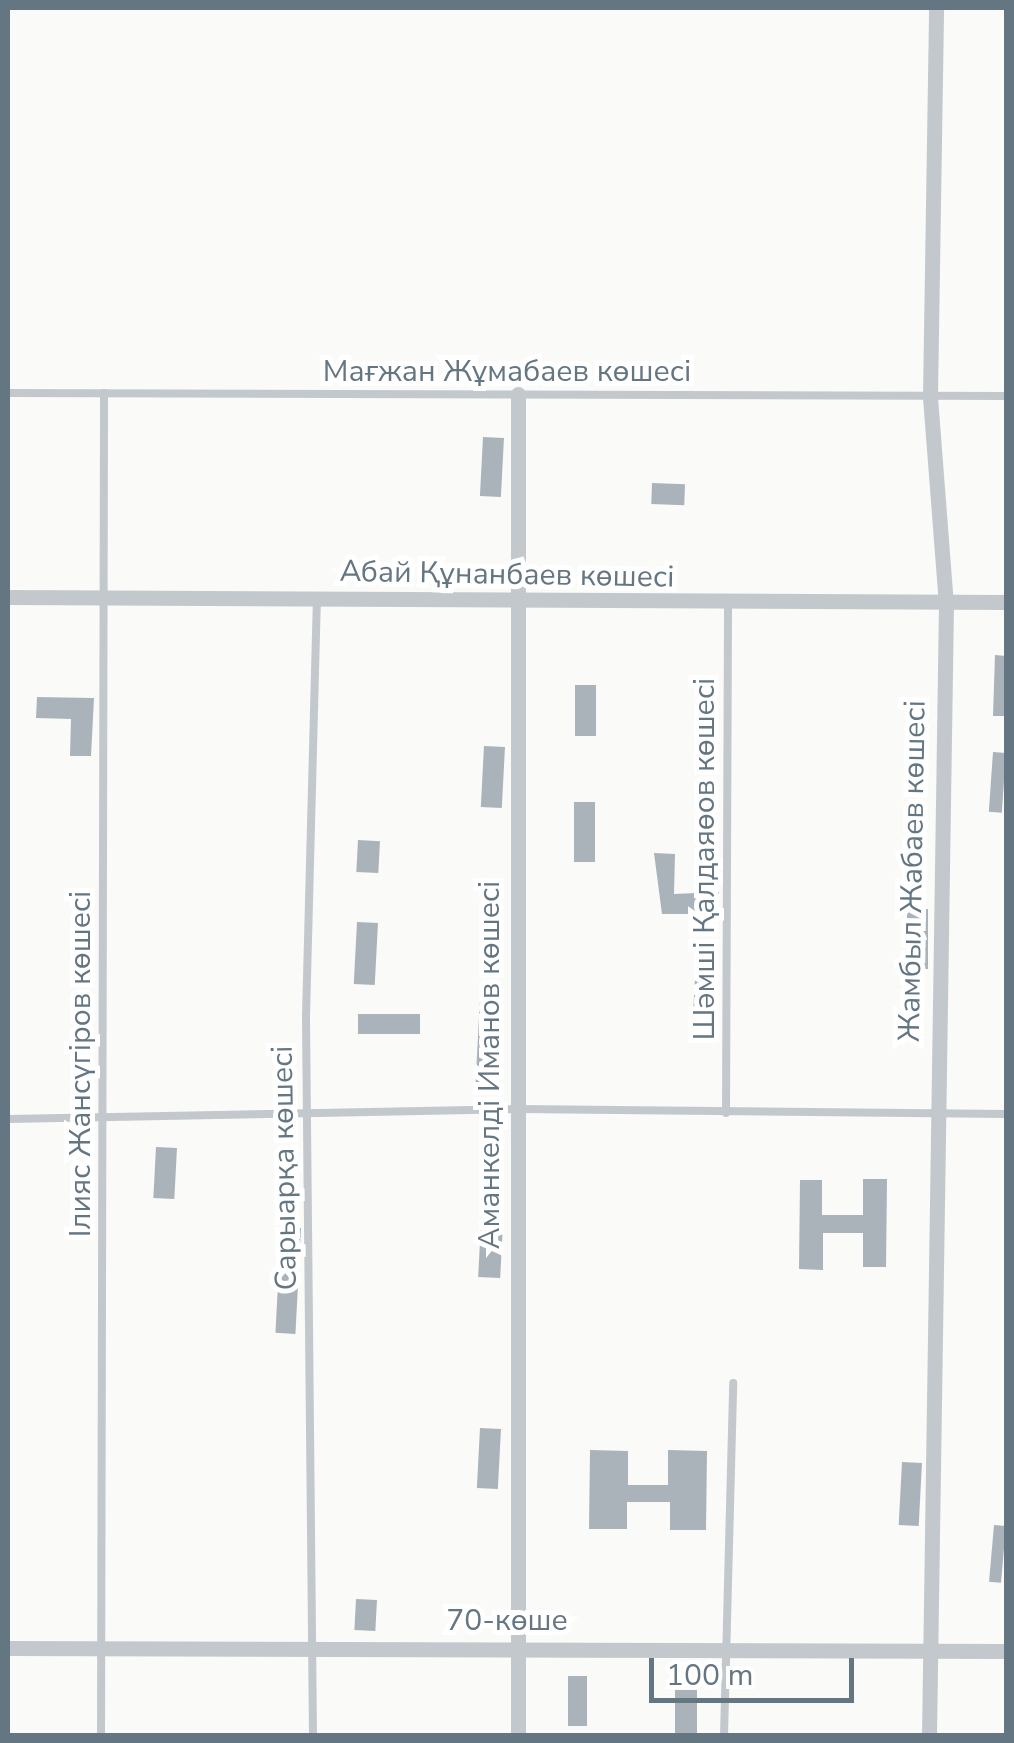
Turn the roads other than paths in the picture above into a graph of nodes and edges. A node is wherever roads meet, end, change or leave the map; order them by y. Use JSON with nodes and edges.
{"nodes":[{"id":1,"x":936,"y":8,"type":"edge"},
{"id":2,"x":8,"y":392,"type":"edge"},
{"id":3,"x":104,"y":392,"type":"junction"},
{"id":4,"x":518,"y":394,"type":"junction"},
{"id":5,"x":930,"y":396,"type":"junction"},
{"id":6,"x":1006,"y":396,"type":"edge"},
{"id":7,"x":8,"y":597,"type":"edge"},
{"id":8,"x":108,"y":600,"type":"junction"},
{"id":9,"x":317,"y":600,"type":"junction"},
{"id":10,"x":1006,"y":602,"type":"edge"},
{"id":11,"x":518,"y":603,"type":"junction"},
{"id":12,"x":946,"y":604,"type":"junction"},
{"id":13,"x":728,"y":606,"type":"junction"},
{"id":14,"x":518,"y":1110,"type":"junction"},
{"id":15,"x":307,"y":1114,"type":"junction"},
{"id":16,"x":726,"y":1114,"type":"junction"},
{"id":17,"x":936,"y":1114,"type":"junction"},
{"id":18,"x":1006,"y":1114,"type":"edge"},
{"id":19,"x":8,"y":1119,"type":"edge"},
{"id":20,"x":102,"y":1119,"type":"junction"},
{"id":21,"x":734,"y":1382,"type":"dead end"},
{"id":22,"x":8,"y":1648,"type":"edge"},
{"id":23,"x":102,"y":1648,"type":"junction"},
{"id":24,"x":314,"y":1648,"type":"junction"},
{"id":25,"x":518,"y":1648,"type":"junction"},
{"id":26,"x":725,"y":1648,"type":"junction"},
{"id":27,"x":928,"y":1650,"type":"junction"},
{"id":28,"x":1006,"y":1650,"type":"edge"},
{"id":29,"x":102,"y":1736,"type":"edge"},
{"id":30,"x":312,"y":1736,"type":"edge"},
{"id":31,"x":518,"y":1736,"type":"edge"},
{"id":32,"x":724,"y":1736,"type":"edge"},
{"id":33,"x":929,"y":1736,"type":"edge"}],
"edges":[{"from":1,"to":5,"type":"street","name":"Жамбыл Жабаев көшесі"},
{"from":2,"to":3,"type":"lane","name":"Мағжан Жұмабаев көшесі"},
{"from":3,"to":4,"type":"lane","name":"Мағжан Жұмабаев көшесі"},
{"from":3,"to":8,"type":"lane","name":"Ілияс Жансүгіров көшесі"},
{"from":4,"to":5,"type":"lane","name":"Мағжан Жұмабаев көшесі"},
{"from":4,"to":11,"type":"street","name":"Аманкелді Иманов көшесі"},
{"from":5,"to":6,"type":"lane","name":"Мағжан Жұмабаев көшесі"},
{"from":5,"to":12,"type":"street","name":"Жамбыл Жабаев көшесі"},
{"from":7,"to":8,"type":"street","name":"Абай Құнанбаев көшесі"},
{"from":8,"to":9,"type":"street","name":"Абай Құнанбаев көшесі"},
{"from":8,"to":20,"type":"lane","name":"Ілияс Жансүгіров көшесі"},
{"from":9,"to":11,"type":"street","name":"Абай Құнанбаев көшесі"},
{"from":9,"to":15,"type":"lane","name":"Сарыарқа көшесі"},
{"from":10,"to":12,"type":"street","name":"Абай Құнанбаев көшесі"},
{"from":11,"to":13,"type":"street","name":"Абай Құнанбаев көшесі"},
{"from":11,"to":14,"type":"street","name":"Аманкелді Иманов көшесі"},
{"from":12,"to":13,"type":"street","name":"Абай Құнанбаев көшесі"},
{"from":12,"to":17,"type":"street","name":"Жамбыл Жабаев көшесі"},
{"from":13,"to":16,"type":"lane","name":"Шәмші Қалдаяөов көшесі"},
{"from":14,"to":15,"type":"lane"},
{"from":14,"to":16,"type":"lane"},
{"from":14,"to":25,"type":"street","name":"Аманкелді Иманов көшесі"},
{"from":15,"to":20,"type":"lane"},
{"from":15,"to":24,"type":"lane","name":"Сарыарқа көшесі"},
{"from":16,"to":17,"type":"lane"},
{"from":17,"to":18,"type":"lane"},
{"from":17,"to":27,"type":"street","name":"Жамбыл Жабаев көшесі"},
{"from":19,"to":20,"type":"lane"},
{"from":20,"to":23,"type":"lane","name":"Ілияс Жансүгіров көшесі"},
{"from":21,"to":26,"type":"lane"},
{"from":22,"to":23,"type":"street","name":"70-көше"},
{"from":23,"to":24,"type":"street","name":"70-көше"},
{"from":23,"to":29,"type":"lane","name":"Ілияс Жансүгіров көшесі"},
{"from":24,"to":25,"type":"street","name":"70-көше"},
{"from":24,"to":30,"type":"lane","name":"Сарыарқа көшесі"},
{"from":25,"to":26,"type":"street","name":"70-көше"},
{"from":25,"to":31,"type":"street","name":"Аманкелді Иманов көшесі"},
{"from":26,"to":27,"type":"street","name":"70-көше"},
{"from":26,"to":32,"type":"lane"},
{"from":27,"to":28,"type":"street","name":"70-көше"},
{"from":27,"to":33,"type":"street","name":"Жамбыл Жабаев көшесі"}]}
